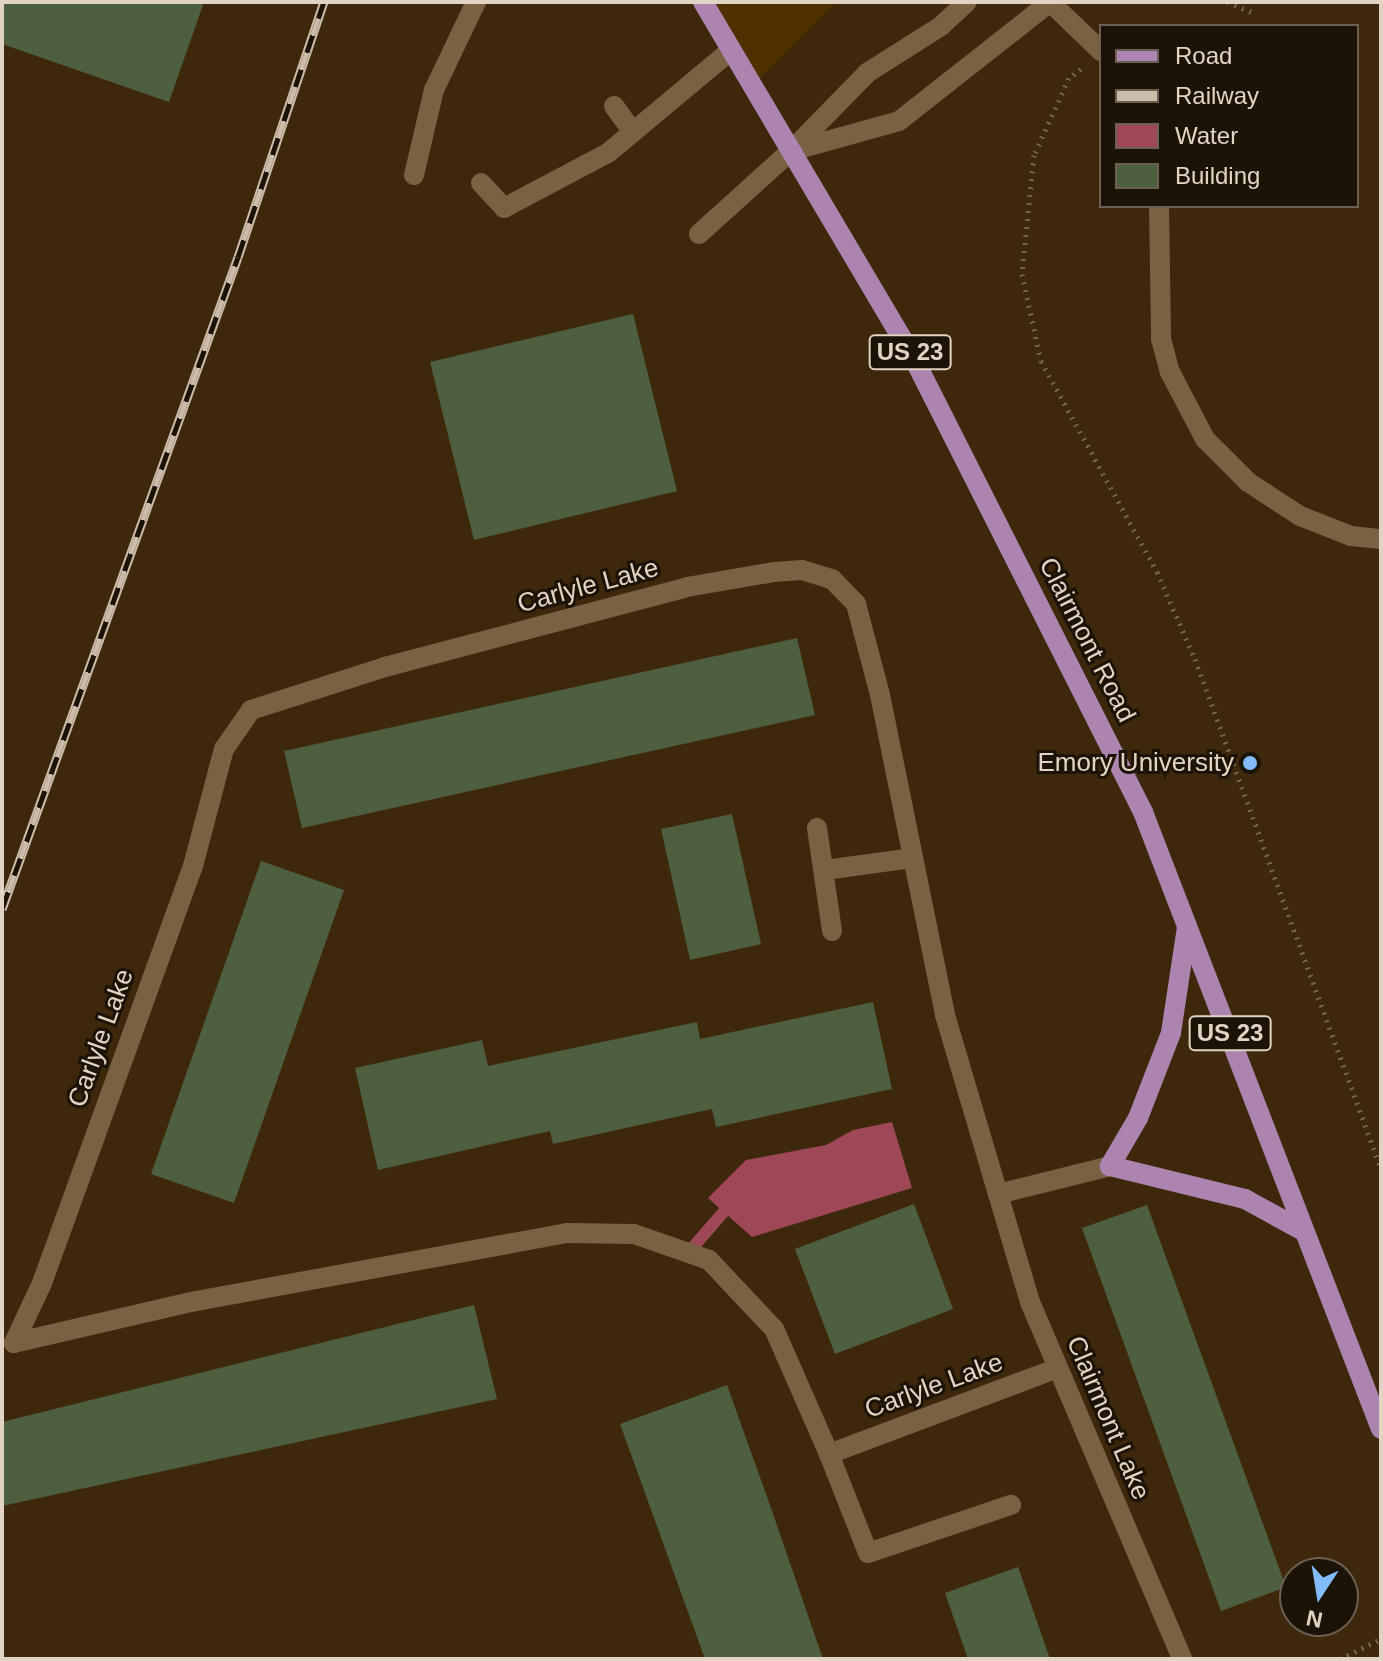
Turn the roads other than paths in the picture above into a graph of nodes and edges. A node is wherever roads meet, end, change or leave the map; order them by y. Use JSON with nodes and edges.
{"nodes":[{"id":1,"x":476,"y":2,"type":"edge"},
{"id":2,"x":703,"y":2,"type":"edge"},
{"id":3,"x":967,"y":2,"type":"edge"},
{"id":4,"x":1050,"y":2,"type":"edge"},
{"id":5,"x":1099,"y":49,"type":"edge"},
{"id":6,"x":730,"y":51,"type":"junction"},
{"id":7,"x":614,"y":106,"type":"dead end"},
{"id":8,"x":633,"y":132,"type":"junction"},
{"id":9,"x":791,"y":151,"type":"junction"},
{"id":10,"x":414,"y":175,"type":"dead end"},
{"id":11,"x":481,"y":183,"type":"dead end"},
{"id":12,"x":1159,"y":208,"type":"edge"},
{"id":13,"x":699,"y":234,"type":"dead end"},
{"id":14,"x":1381,"y":539,"type":"edge"},
{"id":15,"x":817,"y":828,"type":"dead end"},
{"id":16,"x":913,"y":858,"type":"junction"},
{"id":17,"x":825,"y":870,"type":"junction"},
{"id":18,"x":1188,"y":923,"type":"junction"},
{"id":19,"x":832,"y":931,"type":"dead end"},
{"id":20,"x":1110,"y":1166,"type":"junction"},
{"id":21,"x":998,"y":1194,"type":"junction"},
{"id":22,"x":1305,"y":1232,"type":"junction"},
{"id":23,"x":1058,"y":1368,"type":"junction"},
{"id":24,"x":1381,"y":1429,"type":"edge"},
{"id":25,"x":829,"y":1454,"type":"junction"},
{"id":26,"x":1011,"y":1505,"type":"dead end"},
{"id":27,"x":1182,"y":1659,"type":"edge"}],
"edges":[{"from":1,"to":10,"type":"street"},
{"from":2,"to":6,"type":"main road","name":"Clairmont Road","number":"US 23"},
{"from":3,"to":9,"type":"street"},
{"from":4,"to":5,"type":"street"},
{"from":4,"to":9,"type":"street"},
{"from":6,"to":8,"type":"street"},
{"from":6,"to":9,"type":"main road","name":"Clairmont Road","number":"US 23"},
{"from":7,"to":8,"type":"street"},
{"from":8,"to":11,"type":"street"},
{"from":9,"to":13,"type":"street"},
{"from":9,"to":18,"type":"main road","name":"Clairmont Road","number":"US 23"},
{"from":12,"to":14,"type":"street"},
{"from":15,"to":17,"type":"street"},
{"from":16,"to":17,"type":"street"},
{"from":16,"to":21,"type":"street","name":"Carlyle Lake"},
{"from":16,"to":25,"type":"street","name":"Carlyle Lake"},
{"from":17,"to":19,"type":"street"},
{"from":18,"to":20,"type":"main road"},
{"from":18,"to":22,"type":"main road","name":"Clairmont Road","number":"US 23"},
{"from":20,"to":21,"type":"street"},
{"from":20,"to":22,"type":"main road"},
{"from":21,"to":23,"type":"street","name":"Clairmont Lake"},
{"from":22,"to":24,"type":"main road","name":"Clairmont Road","number":"US 23"},
{"from":23,"to":25,"type":"street","name":"Carlyle Lake"},
{"from":23,"to":27,"type":"street","name":"Clairmont Lake"},
{"from":25,"to":26,"type":"street","name":"Carlyle Lake"}]}
